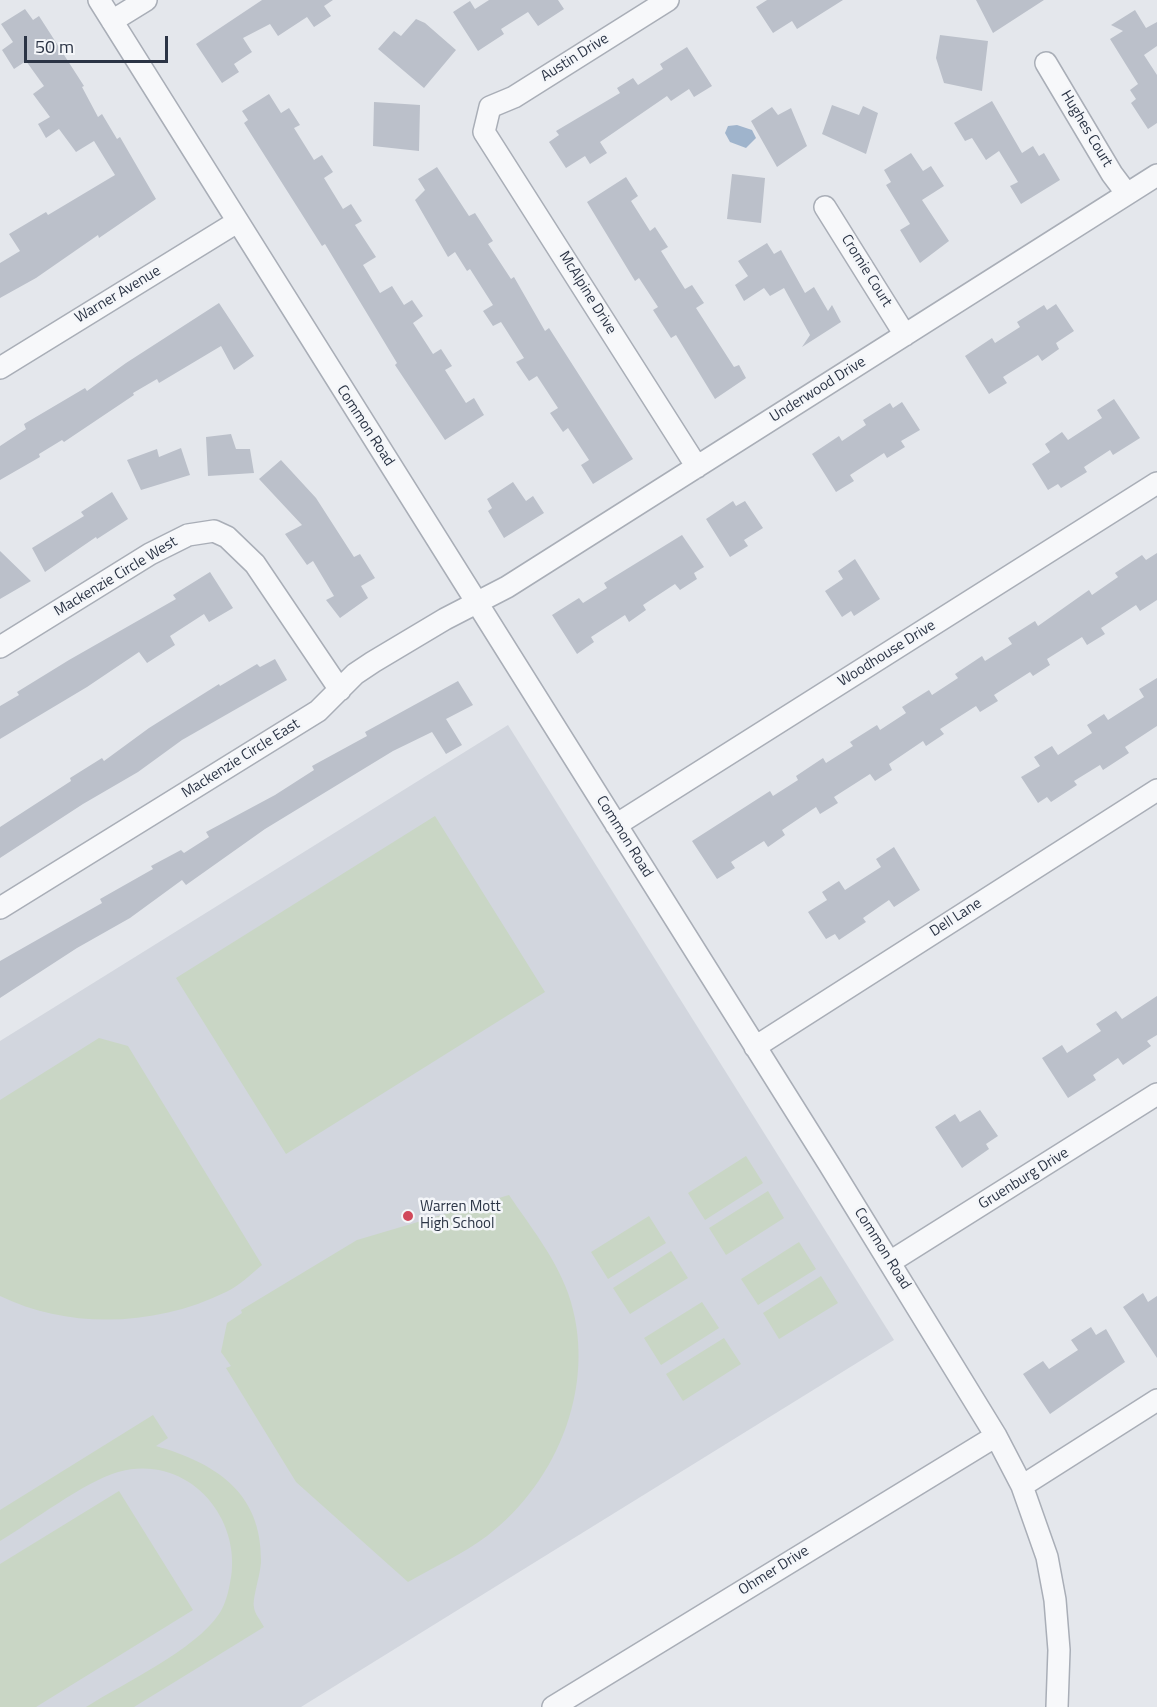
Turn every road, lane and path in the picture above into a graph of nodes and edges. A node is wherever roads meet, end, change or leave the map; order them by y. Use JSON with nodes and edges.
{"nodes":[{"id":1,"x":99,"y":0,"type":"edge"},
{"id":2,"x":146,"y":0,"type":"edge"},
{"id":3,"x":668,"y":0,"type":"edge"},
{"id":4,"x":112,"y":21,"type":"junction"},
{"id":5,"x":1046,"y":63,"type":"dead end"},
{"id":6,"x":486,"y":118,"type":"joint"},
{"id":7,"x":1157,"y":175,"type":"edge"},
{"id":8,"x":1127,"y":194,"type":"junction"},
{"id":9,"x":825,"y":207,"type":"dead end"},
{"id":10,"x":237,"y":222,"type":"junction"},
{"id":11,"x":905,"y":335,"type":"junction"},
{"id":12,"x":0,"y":368,"type":"edge"},
{"id":13,"x":697,"y":467,"type":"junction"},
{"id":14,"x":1157,"y":483,"type":"edge"},
{"id":15,"x":477,"y":603,"type":"junction"},
{"id":16,"x":0,"y":647,"type":"edge"},
{"id":17,"x":340,"y":690,"type":"junction"},
{"id":18,"x":1157,"y":790,"type":"edge"},
{"id":19,"x":616,"y":825,"type":"junction"},
{"id":20,"x":0,"y":908,"type":"edge"},
{"id":21,"x":755,"y":1047,"type":"junction"},
{"id":22,"x":1157,"y":1094,"type":"edge"},
{"id":23,"x":890,"y":1262,"type":"junction"},
{"id":24,"x":1157,"y":1400,"type":"edge"},
{"id":25,"x":996,"y":1436,"type":"junction"},
{"id":26,"x":1022,"y":1486,"type":"junction"},
{"id":27,"x":553,"y":1707,"type":"edge"},
{"id":28,"x":1057,"y":1707,"type":"edge"}],
"edges":[{"from":1,"to":4,"type":"street","name":"Common Road"},
{"from":2,"to":4,"type":"street"},
{"from":3,"to":6,"type":"street","name":"Austin Drive"},
{"from":4,"to":10,"type":"street","name":"Common Road"},
{"from":5,"to":8,"type":"street","name":"Hughes Court"},
{"from":6,"to":13,"type":"street","name":"McAlpine Drive"},
{"from":7,"to":8,"type":"street","name":"Underwood Drive"},
{"from":8,"to":11,"type":"street","name":"Underwood Drive"},
{"from":9,"to":11,"type":"street","name":"Cromie Court"},
{"from":10,"to":12,"type":"street","name":"Warner Avenue"},
{"from":10,"to":15,"type":"street","name":"Common Road"},
{"from":11,"to":13,"type":"street","name":"Underwood Drive"},
{"from":13,"to":15,"type":"street","name":"Underwood Drive"},
{"from":14,"to":19,"type":"street","name":"Woodhouse Drive"},
{"from":15,"to":17,"type":"street","name":"Mackenzie Circle East"},
{"from":15,"to":19,"type":"street","name":"Common Road"},
{"from":16,"to":17,"type":"street","name":"Mackenzie Circle West"},
{"from":17,"to":20,"type":"street","name":"Mackenzie Circle East"},
{"from":18,"to":21,"type":"street","name":"Dell Lane"},
{"from":19,"to":21,"type":"street","name":"Common Road"},
{"from":21,"to":23,"type":"street","name":"Common Road"},
{"from":22,"to":23,"type":"street","name":"Gruenburg Drive"},
{"from":23,"to":25,"type":"street","name":"Common Road"},
{"from":24,"to":26,"type":"street"},
{"from":25,"to":26,"type":"street","name":"Common Road"},
{"from":25,"to":27,"type":"street","name":"Ohmer Drive"},
{"from":26,"to":28,"type":"street","name":"Common Road"}]}
